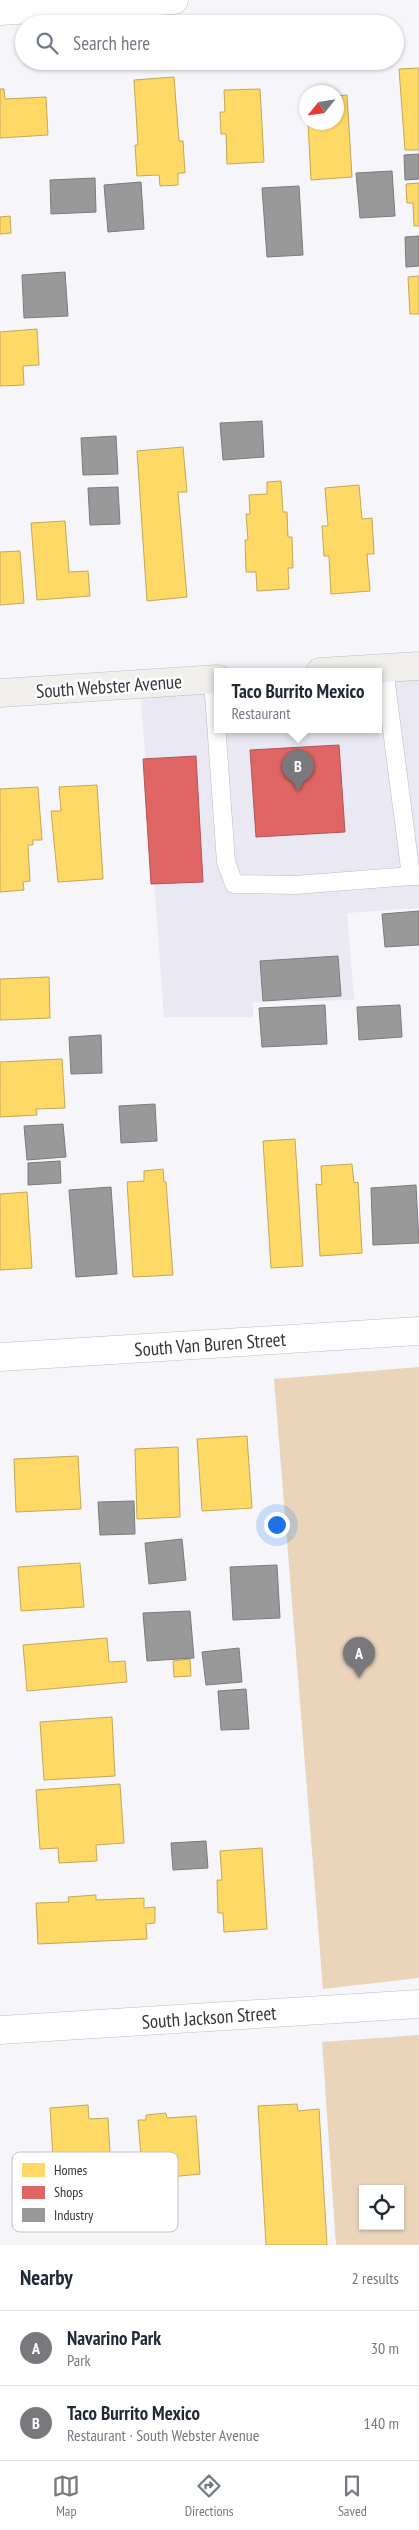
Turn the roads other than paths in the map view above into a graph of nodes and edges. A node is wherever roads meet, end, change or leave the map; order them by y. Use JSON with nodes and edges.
{"nodes":[{"id":1,"x":174,"y":0,"type":"edge"},
{"id":2,"x":0,"y":11,"type":"edge"},
{"id":3,"x":419,"y":666,"type":"edge"},
{"id":4,"x":384,"y":668,"type":"joint"},
{"id":5,"x":214,"y":679,"type":"edge"},
{"id":6,"x":0,"y":693,"type":"edge"},
{"id":7,"x":219,"y":733,"type":"edge"},
{"id":8,"x":415,"y":876,"type":"edge"},
{"id":9,"x":419,"y":1331,"type":"edge"},
{"id":10,"x":0,"y":1357,"type":"edge"},
{"id":11,"x":419,"y":2004,"type":"edge"},
{"id":12,"x":0,"y":2030,"type":"edge"}],
"edges":[{"from":1,"to":2,"type":"street"},
{"from":3,"to":4,"type":"main road"},
{"from":4,"to":8,"type":"lane"},
{"from":5,"to":6,"type":"main road","name":"South Webster Avenue"},
{"from":7,"to":8,"type":"lane"},
{"from":9,"to":10,"type":"street","name":"South Van Buren Street"},
{"from":11,"to":12,"type":"street","name":"South Jackson Street"}]}
